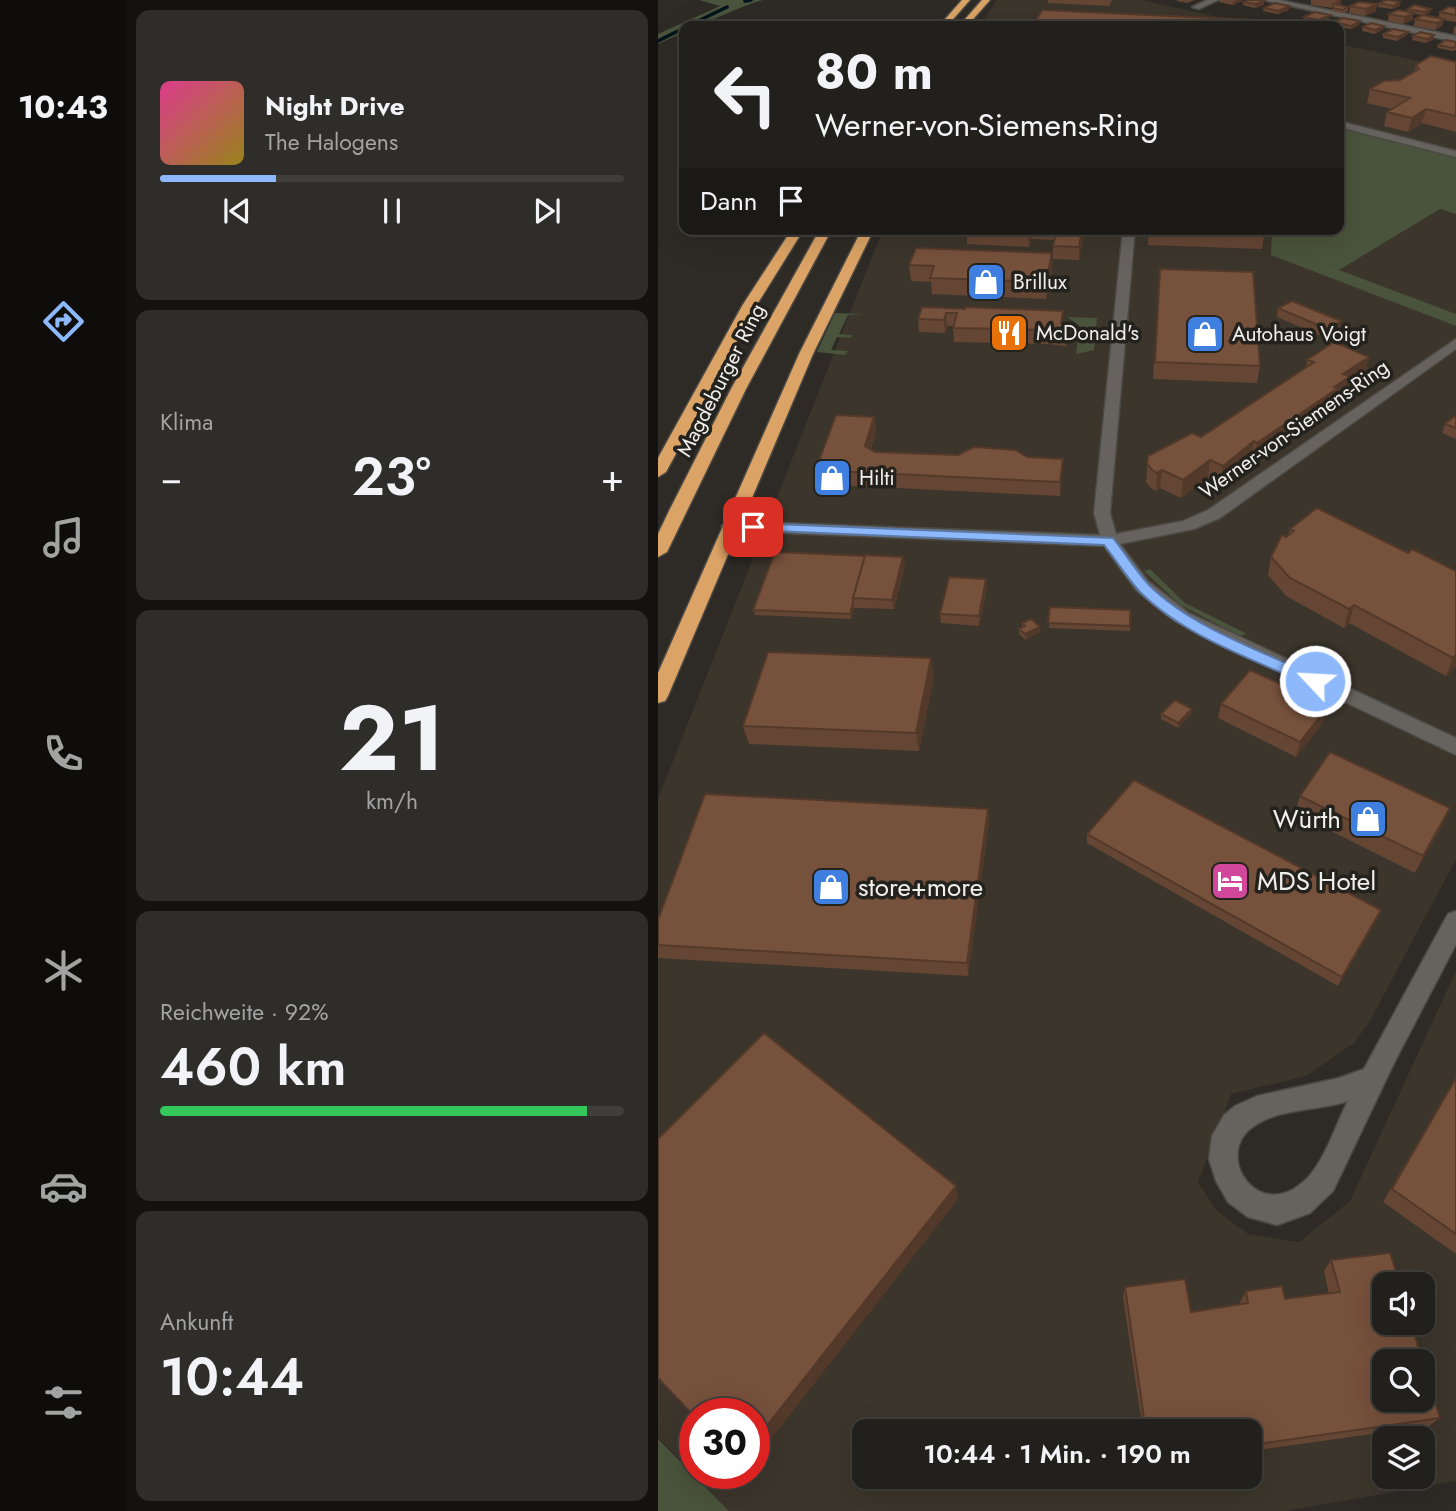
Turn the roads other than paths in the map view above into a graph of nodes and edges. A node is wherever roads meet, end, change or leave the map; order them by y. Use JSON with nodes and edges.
{"nodes":[{"id":1,"x":965,"y":0,"type":"edge"},
{"id":2,"x":986,"y":0,"type":"edge"},
{"id":3,"x":1214,"y":0,"type":"edge"},
{"id":4,"x":1267,"y":0,"type":"edge"},
{"id":5,"x":1196,"y":7,"type":"dead end"},
{"id":6,"x":947,"y":21,"type":"edge"},
{"id":7,"x":967,"y":21,"type":"edge"},
{"id":8,"x":1456,"y":39,"type":"edge"},
{"id":9,"x":1344,"y":125,"type":"edge"},
{"id":10,"x":1456,"y":154,"type":"edge"},
{"id":11,"x":794,"y":235,"type":"edge"},
{"id":12,"x":823,"y":235,"type":"edge"},
{"id":13,"x":864,"y":235,"type":"edge"},
{"id":14,"x":1128,"y":235,"type":"edge"},
{"id":15,"x":1456,"y":343,"type":"edge"},
{"id":16,"x":658,"y":471,"type":"edge"},
{"id":17,"x":730,"y":526,"type":"junction"},
{"id":18,"x":1108,"y":541,"type":"junction"},
{"id":19,"x":658,"y":552,"type":"edge"},
{"id":20,"x":658,"y":696,"type":"edge"},
{"id":21,"x":1456,"y":747,"type":"edge"},
{"id":22,"x":1456,"y":921,"type":"edge"},
{"id":23,"x":1373,"y":1078,"type":"junction"}],
"edges":[{"from":1,"to":6,"type":"highway"},
{"from":2,"to":7,"type":"highway"},
{"from":3,"to":5,"type":"street"},
{"from":4,"to":8,"type":"street"},
{"from":9,"to":10,"type":"street"},
{"from":11,"to":16,"type":"highway","name":"Magdeburger Ring"},
{"from":12,"to":19,"type":"highway","name":"Magdeburger Ring"},
{"from":13,"to":17,"type":"highway"},
{"from":14,"to":18,"type":"street"},
{"from":15,"to":18,"type":"street","name":"Werner-von-Siemens-Ring"},
{"from":17,"to":18,"type":"street","name":"Werner-von-Siemens-Ring"},
{"from":17,"to":20,"type":"highway"},
{"from":18,"to":21,"type":"street"},
{"from":22,"to":23,"type":"street"},
{"from":23,"to":23,"type":"street"}]}
